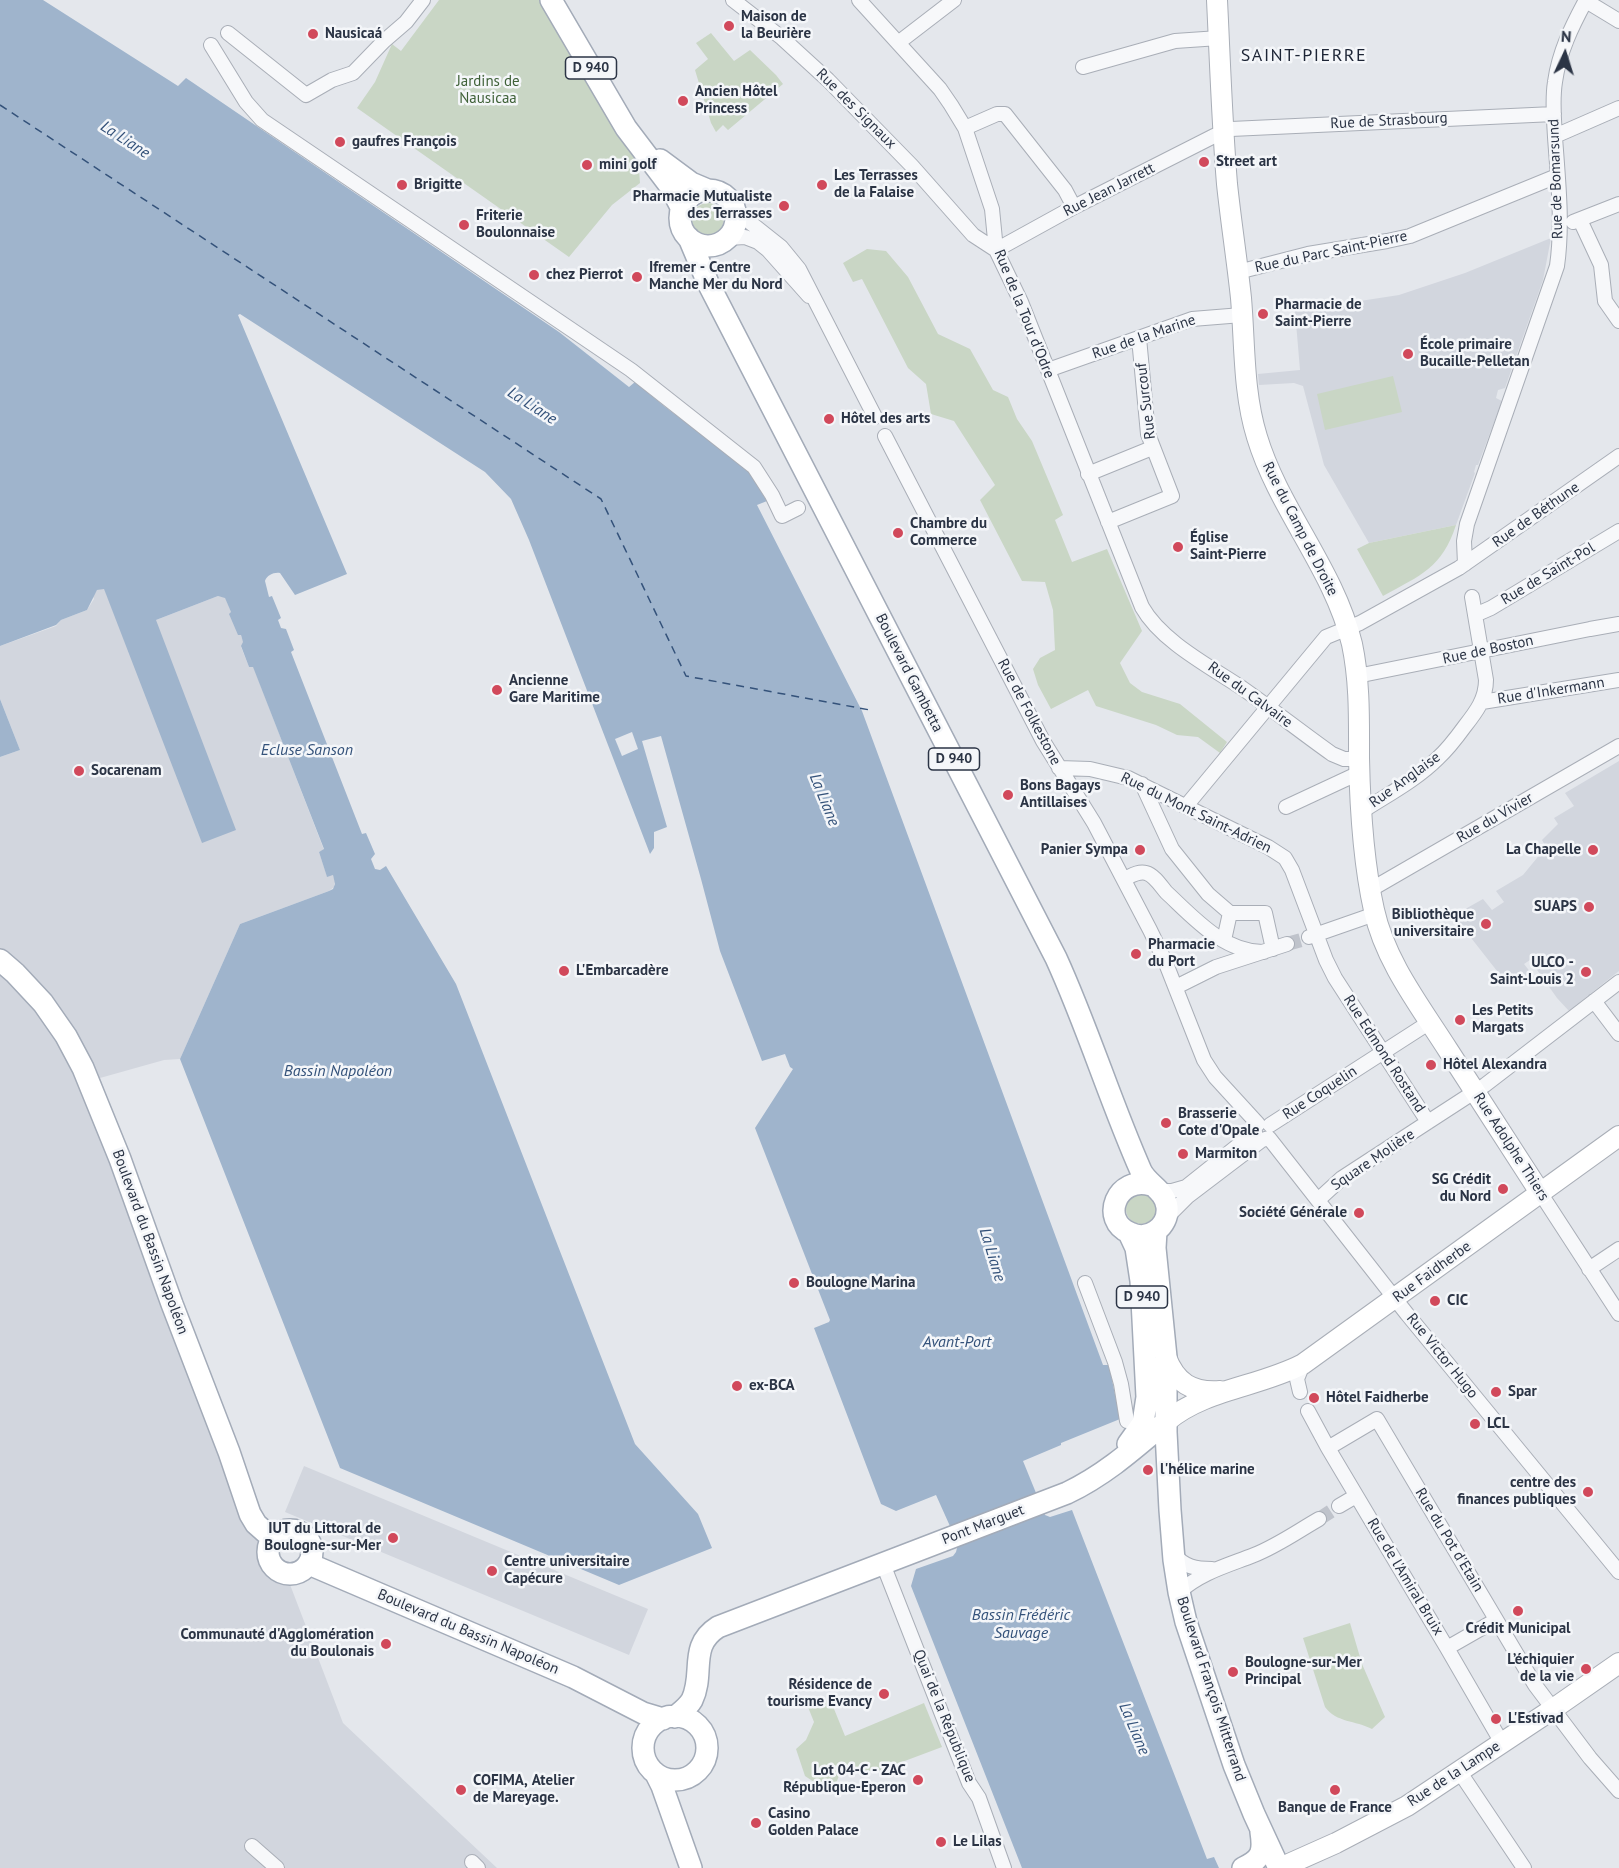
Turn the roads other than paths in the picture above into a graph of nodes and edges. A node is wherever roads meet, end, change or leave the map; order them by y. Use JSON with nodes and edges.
{"nodes":[{"id":1,"x":423,"y":0,"type":"edge"},
{"id":2,"x":551,"y":0,"type":"edge"},
{"id":3,"x":733,"y":0,"type":"edge"},
{"id":4,"x":859,"y":0,"type":"edge"},
{"id":5,"x":954,"y":0,"type":"edge"},
{"id":6,"x":1217,"y":0,"type":"edge"},
{"id":7,"x":1586,"y":0,"type":"edge"},
{"id":8,"x":1619,"y":21,"type":"edge"},
{"id":9,"x":228,"y":33,"type":"dead end"},
{"id":10,"x":1219,"y":38,"type":"junction"},
{"id":11,"x":898,"y":43,"type":"junction"},
{"id":12,"x":211,"y":45,"type":"dead end"},
{"id":13,"x":1083,"y":67,"type":"dead end"},
{"id":14,"x":1619,"y":108,"type":"edge"},
{"id":15,"x":1554,"y":114,"type":"junction"},
{"id":16,"x":965,"y":128,"type":"junction"},
{"id":17,"x":1224,"y":132,"type":"junction"},
{"id":18,"x":632,"y":136,"type":"junction"},
{"id":19,"x":1555,"y":136,"type":"junction"},
{"id":20,"x":1557,"y":176,"type":"junction"},
{"id":21,"x":710,"y":191,"type":"junction"},
{"id":22,"x":1619,"y":204,"type":"edge"},
{"id":23,"x":733,"y":206,"type":"junction"},
{"id":24,"x":1074,"y":207,"type":"junction"},
{"id":25,"x":682,"y":209,"type":"junction"},
{"id":26,"x":1580,"y":220,"type":"junction"},
{"id":27,"x":1560,"y":224,"type":"junction"},
{"id":28,"x":689,"y":238,"type":"junction"},
{"id":29,"x":725,"y":240,"type":"junction"},
{"id":30,"x":996,"y":250,"type":"junction"},
{"id":31,"x":1238,"y":272,"type":"junction"},
{"id":32,"x":721,"y":306,"type":"junction"},
{"id":33,"x":819,"y":307,"type":"junction"},
{"id":34,"x":1242,"y":315,"type":"junction"},
{"id":35,"x":1619,"y":321,"type":"edge"},
{"id":36,"x":1139,"y":338,"type":"junction"},
{"id":37,"x":1048,"y":370,"type":"junction"},
{"id":38,"x":875,"y":417,"type":"dead end"},
{"id":39,"x":885,"y":436,"type":"dead end"},
{"id":40,"x":1152,"y":448,"type":"junction"},
{"id":41,"x":1619,"y":456,"type":"edge"},
{"id":42,"x":1088,"y":474,"type":"junction"},
{"id":43,"x":798,"y":508,"type":"dead end"},
{"id":44,"x":1108,"y":522,"type":"junction"},
{"id":45,"x":1619,"y":531,"type":"edge"},
{"id":46,"x":1465,"y":564,"type":"junction"},
{"id":47,"x":1472,"y":597,"type":"dead end"},
{"id":48,"x":1475,"y":615,"type":"junction"},
{"id":49,"x":1148,"y":617,"type":"joint"},
{"id":50,"x":1619,"y":624,"type":"edge"},
{"id":51,"x":1347,"y":628,"type":"junction"},
{"id":52,"x":1482,"y":651,"type":"junction"},
{"id":53,"x":1357,"y":676,"type":"junction"},
{"id":54,"x":1619,"y":680,"type":"edge"},
{"id":55,"x":1482,"y":702,"type":"junction"},
{"id":56,"x":1268,"y":708,"type":"junction"},
{"id":57,"x":1619,"y":746,"type":"edge"},
{"id":58,"x":1359,"y":766,"type":"junction"},
{"id":59,"x":1059,"y":768,"type":"junction"},
{"id":60,"x":1142,"y":784,"type":"junction"},
{"id":61,"x":1186,"y":807,"type":"junction"},
{"id":62,"x":1287,"y":807,"type":"dead end"},
{"id":63,"x":1361,"y":812,"type":"junction"},
{"id":64,"x":1124,"y":879,"type":"junction"},
{"id":65,"x":1370,"y":890,"type":"junction"},
{"id":66,"x":1230,"y":912,"type":"junction"},
{"id":67,"x":1375,"y":914,"type":"junction"},
{"id":68,"x":1312,"y":936,"type":"junction"},
{"id":69,"x":1224,"y":940,"type":"junction"},
{"id":70,"x":1287,"y":944,"type":"tunnel mouth"},
{"id":71,"x":1269,"y":951,"type":"junction"},
{"id":72,"x":0,"y":960,"type":"edge"},
{"id":73,"x":1619,"y":982,"type":"edge"},
{"id":74,"x":1176,"y":987,"type":"junction"},
{"id":75,"x":1594,"y":1001,"type":"junction"},
{"id":76,"x":1430,"y":1022,"type":"junction"},
{"id":77,"x":1619,"y":1034,"type":"edge"},
{"id":78,"x":1383,"y":1052,"type":"junction"},
{"id":79,"x":1475,"y":1091,"type":"junction"},
{"id":80,"x":1115,"y":1111,"type":"junction"},
{"id":81,"x":1428,"y":1122,"type":"junction"},
{"id":82,"x":1263,"y":1132,"type":"junction"},
{"id":83,"x":1619,"y":1136,"type":"edge"},
{"id":84,"x":1155,"y":1188,"type":"junction"},
{"id":85,"x":1122,"y":1191,"type":"junction"},
{"id":86,"x":1541,"y":1194,"type":"junction"},
{"id":87,"x":1318,"y":1200,"type":"junction"},
{"id":88,"x":1161,"y":1225,"type":"junction"},
{"id":89,"x":1128,"y":1233,"type":"junction"},
{"id":90,"x":1619,"y":1249,"type":"edge"},
{"id":91,"x":1588,"y":1269,"type":"junction"},
{"id":92,"x":1085,"y":1283,"type":"dead end"},
{"id":93,"x":1395,"y":1298,"type":"junction"},
{"id":94,"x":1619,"y":1314,"type":"edge"},
{"id":95,"x":1166,"y":1357,"type":"junction"},
{"id":96,"x":1303,"y":1364,"type":"junction"},
{"id":97,"x":1234,"y":1389,"type":"junction"},
{"id":98,"x":1300,"y":1392,"type":"dead end"},
{"id":99,"x":1308,"y":1411,"type":"dead end"},
{"id":100,"x":1127,"y":1421,"type":"dead end"},
{"id":101,"x":1167,"y":1421,"type":"junction"},
{"id":102,"x":1328,"y":1448,"type":"junction"},
{"id":103,"x":1131,"y":1451,"type":"junction"},
{"id":104,"x":1100,"y":1476,"type":"junction"},
{"id":105,"x":1356,"y":1496,"type":"junction"},
{"id":106,"x":1169,"y":1503,"type":"junction"},
{"id":107,"x":1339,"y":1506,"type":"tunnel mouth"},
{"id":108,"x":1319,"y":1518,"type":"tunnel mouth"},
{"id":109,"x":273,"y":1539,"type":"junction"},
{"id":110,"x":1173,"y":1552,"type":"junction"},
{"id":111,"x":884,"y":1563,"type":"junction"},
{"id":112,"x":309,"y":1564,"type":"junction"},
{"id":113,"x":1214,"y":1569,"type":"junction"},
{"id":114,"x":1619,"y":1572,"type":"edge"},
{"id":115,"x":1179,"y":1592,"type":"junction"},
{"id":116,"x":1496,"y":1620,"type":"junction"},
{"id":117,"x":1447,"y":1648,"type":"junction"},
{"id":118,"x":1619,"y":1663,"type":"edge"},
{"id":119,"x":625,"y":1703,"type":"junction"},
{"id":120,"x":1553,"y":1709,"type":"junction"},
{"id":121,"x":669,"y":1718,"type":"junction"},
{"id":122,"x":1502,"y":1743,"type":"junction"},
{"id":123,"x":643,"y":1748,"type":"junction"},
{"id":124,"x":1459,"y":1771,"type":"junction"},
{"id":125,"x":656,"y":1774,"type":"junction"},
{"id":126,"x":1619,"y":1791,"type":"edge"},
{"id":127,"x":1262,"y":1832,"type":"junction"},
{"id":128,"x":252,"y":1846,"type":"dead end"},
{"id":129,"x":277,"y":1868,"type":"edge"},
{"id":130,"x":691,"y":1868,"type":"edge"},
{"id":131,"x":1004,"y":1868,"type":"edge"},
{"id":132,"x":1243,"y":1868,"type":"edge"},
{"id":133,"x":1280,"y":1868,"type":"edge"},
{"id":134,"x":1524,"y":1868,"type":"edge"}],
"edges":[{"from":1,"to":9,"type":"street"},
{"from":2,"to":18,"type":"main road","number":"D 940"},
{"from":3,"to":30,"type":"street","name":"Rue des Signaux"},
{"from":4,"to":11,"type":"street","name":"Rue de la Tour d'Odre"},
{"from":5,"to":11,"type":"street"},
{"from":6,"to":10,"type":"street","name":"Rue du Camp de Droite"},
{"from":7,"to":8,"type":"street"},
{"from":7,"to":15,"type":"street","name":"Rue de Bomarsund"},
{"from":10,"to":13,"type":"street"},
{"from":10,"to":17,"type":"street","name":"Rue du Camp de Droite"},
{"from":11,"to":16,"type":"street","name":"Rue de la Tour d'Odre"},
{"from":12,"to":43,"type":"street"},
{"from":14,"to":19,"type":"street"},
{"from":15,"to":17,"type":"street","name":"Rue de Strasbourg"},
{"from":15,"to":19,"type":"street","name":"Rue de Bomarsund"},
{"from":16,"to":24,"type":"street"},
{"from":16,"to":30,"type":"street","name":"Rue de la Tour d'Odre"},
{"from":17,"to":24,"type":"street","name":"Rue Jean Jarrett"},
{"from":17,"to":31,"type":"street","name":"Rue du Camp de Droite"},
{"from":18,"to":21,"type":"main road","number":"D 940"},
{"from":18,"to":25,"type":"main road","number":"D 940"},
{"from":19,"to":20,"type":"street","name":"Rue de Bomarsund"},
{"from":20,"to":27,"type":"street","name":"Rue de Bomarsund"},
{"from":20,"to":31,"type":"street","name":"Rue du Parc Saint-Pierre"},
{"from":21,"to":23,"type":"main road"},
{"from":21,"to":25,"type":"main road"},
{"from":22,"to":26,"type":"street"},
{"from":23,"to":29,"type":"main road"},
{"from":23,"to":33,"type":"street"},
{"from":24,"to":30,"type":"street","name":"Rue Jean Jarrett"},
{"from":25,"to":28,"type":"main road"},
{"from":26,"to":27,"type":"street"},
{"from":26,"to":35,"type":"street"},
{"from":27,"to":46,"type":"street","name":"Rue de Bomarsund"},
{"from":28,"to":29,"type":"main road"},
{"from":28,"to":32,"type":"main road","name":"Boulevard Gambetta","number":"D 940"},
{"from":29,"to":32,"type":"main road","name":"Boulevard Gambetta","number":"D 940"},
{"from":29,"to":33,"type":"street"},
{"from":30,"to":37,"type":"street","name":"Rue de la Tour d'Odre"},
{"from":31,"to":34,"type":"street","name":"Rue du Camp de Droite"},
{"from":32,"to":80,"type":"main road","name":"Boulevard Gambetta","number":"D 940"},
{"from":33,"to":38,"type":"street"},
{"from":34,"to":36,"type":"street","name":"Rue de la Marine"},
{"from":34,"to":51,"type":"street","name":"Rue du Camp de Droite"},
{"from":36,"to":37,"type":"street","name":"Rue de la Marine"},
{"from":36,"to":40,"type":"street","name":"Rue Surcouf"},
{"from":37,"to":42,"type":"street","name":"Rue de la Tour d'Odre"},
{"from":39,"to":59,"type":"street","name":"Rue de Folkestone"},
{"from":40,"to":42,"type":"street"},
{"from":40,"to":44,"type":"street","name":"Rue Surcouf"},
{"from":41,"to":46,"type":"street","name":"Rue de Béthune"},
{"from":42,"to":44,"type":"street","name":"Rue de la Tour d'Odre"},
{"from":44,"to":49,"type":"street","name":"Rue de la Tour d'Odre"},
{"from":45,"to":48,"type":"street","name":"Rue de Saint-Pol"},
{"from":46,"to":51,"type":"street","name":"Rue de Béthune"},
{"from":47,"to":48,"type":"street"},
{"from":48,"to":52,"type":"street"},
{"from":49,"to":56,"type":"street","name":"Rue du Calvaire"},
{"from":50,"to":52,"type":"street","name":"Rue de Boston"},
{"from":51,"to":53,"type":"street","name":"Rue du Camp de Droite"},
{"from":51,"to":56,"type":"street","name":"Rue de Béthune"},
{"from":52,"to":53,"type":"street","name":"Rue de Boston"},
{"from":52,"to":55,"type":"street"},
{"from":53,"to":58,"type":"street","name":"Rue du Camp de Droite"},
{"from":54,"to":55,"type":"street","name":"Rue d'Inkermann"},
{"from":55,"to":63,"type":"street","name":"Rue Anglaise"},
{"from":56,"to":58,"type":"street","name":"Rue du Calvaire"},
{"from":56,"to":61,"type":"street","name":"Rue de Béthune"},
{"from":57,"to":65,"type":"street","name":"Rue du Vivier"},
{"from":58,"to":62,"type":"street"},
{"from":58,"to":63,"type":"street","name":"Rue du Camp de Droite"},
{"from":59,"to":60,"type":"street","name":"Rue du Mont Saint-Adrien"},
{"from":59,"to":64,"type":"street","name":"Rue de Folkestone"},
{"from":60,"to":61,"type":"street","name":"Rue du Mont Saint-Adrien"},
{"from":60,"to":66,"type":"street"},
{"from":61,"to":68,"type":"street","name":"Rue du Mont Saint-Adrien"},
{"from":63,"to":65,"type":"street","name":"Rue du Camp de Droite"},
{"from":64,"to":69,"type":"street"},
{"from":64,"to":74,"type":"street","name":"Rue de Folkestone"},
{"from":65,"to":67,"type":"street","name":"Rue du Camp de Droite"},
{"from":66,"to":69,"type":"street"},
{"from":66,"to":71,"type":"street"},
{"from":67,"to":68,"type":"street"},
{"from":67,"to":76,"type":"street","name":"Rue Adolphe Thiers"},
{"from":68,"to":78,"type":"street","name":"Rue Edmond Rostand"},
{"from":69,"to":71,"type":"street"},
{"from":70,"to":71,"type":"street"},
{"from":71,"to":74,"type":"street"},
{"from":72,"to":109,"type":"main road","name":"Boulevard du Bassin Napoléon"},
{"from":73,"to":75,"type":"street","name":"Rue Edmond Rostand"},
{"from":74,"to":82,"type":"street","name":"Rue Victor Hugo"},
{"from":75,"to":77,"type":"street"},
{"from":75,"to":79,"type":"street","name":"Rue Edmond Rostand"},
{"from":76,"to":78,"type":"street","name":"Rue Coquelin"},
{"from":76,"to":79,"type":"street","name":"Rue Adolphe Thiers"},
{"from":78,"to":81,"type":"street","name":"Rue Edmond Rostand"},
{"from":78,"to":82,"type":"street","name":"Rue Coquelin"},
{"from":79,"to":81,"type":"street","name":"Rue Edmond Rostand"},
{"from":79,"to":86,"type":"street","name":"Rue Adolphe Thiers"},
{"from":80,"to":84,"type":"main road","number":"D 940"},
{"from":80,"to":85,"type":"main road","number":"D 940"},
{"from":81,"to":87,"type":"street","name":"Square Molière"},
{"from":82,"to":84,"type":"street"},
{"from":82,"to":87,"type":"street","name":"Rue Victor Hugo"},
{"from":82,"to":88,"type":"street"},
{"from":83,"to":86,"type":"street","name":"Rue Faidherbe"},
{"from":84,"to":85,"type":"main road"},
{"from":84,"to":88,"type":"main road"},
{"from":85,"to":89,"type":"main road"},
{"from":86,"to":91,"type":"street","name":"Rue Adolphe Thiers"},
{"from":86,"to":93,"type":"street","name":"Rue Faidherbe"},
{"from":87,"to":93,"type":"street","name":"Rue Victor Hugo"},
{"from":88,"to":89,"type":"main road"},
{"from":88,"to":95,"type":"main road","number":"D 940"},
{"from":89,"to":104,"type":"main road","number":"D 940"},
{"from":90,"to":91,"type":"street"},
{"from":91,"to":94,"type":"street","name":"Rue Adolphe Thiers"},
{"from":92,"to":100,"type":"street"},
{"from":93,"to":96,"type":"street","name":"Rue Faidherbe"},
{"from":93,"to":114,"type":"street","name":"Rue Victor Hugo"},
{"from":95,"to":97,"type":"street","name":"Rue Faidherbe"},
{"from":95,"to":101,"type":"main road","number":"D 940"},
{"from":96,"to":97,"type":"street","name":"Rue Faidherbe"},
{"from":96,"to":98,"type":"street"},
{"from":97,"to":101,"type":"street","name":"Rue Faidherbe"},
{"from":99,"to":102,"type":"street","name":"Rue de l'Amiral Bruix"},
{"from":101,"to":103,"type":"main road"},
{"from":101,"to":106,"type":"main road","name":"Boulevard François Mitterrand","number":"D 940"},
{"from":102,"to":105,"type":"street","name":"Rue de l'Amiral Bruix"},
{"from":102,"to":116,"type":"street","name":"Rue du Pot d'Etain"},
{"from":103,"to":104,"type":"main road"},
{"from":103,"to":106,"type":"main road","name":"Boulevard François Mitterrand"},
{"from":104,"to":111,"type":"main road","name":"Pont Marguet"},
{"from":105,"to":107,"type":"street"},
{"from":105,"to":117,"type":"street","name":"Rue de l'Amiral Bruix"},
{"from":106,"to":110,"type":"main road","name":"Boulevard François Mitterrand","number":"D 940"},
{"from":108,"to":113,"type":"street"},
{"from":109,"to":112,"type":"main road"},
{"from":109,"to":112,"type":"main road"},
{"from":110,"to":113,"type":"street"},
{"from":110,"to":115,"type":"main road","name":"Boulevard François Mitterrand","number":"D 940"},
{"from":111,"to":121,"type":"main road"},
{"from":111,"to":131,"type":"street","name":"Quai de la République"},
{"from":112,"to":119,"type":"main road","name":"Boulevard du Bassin Napoléon"},
{"from":113,"to":115,"type":"street"},
{"from":115,"to":127,"type":"main road","name":"Boulevard François Mitterrand","number":"D 940"},
{"from":116,"to":117,"type":"street"},
{"from":116,"to":120,"type":"street","name":"Rue du Pot d'Etain"},
{"from":117,"to":122,"type":"street","name":"Rue de l'Amiral Bruix"},
{"from":118,"to":120,"type":"street","name":"Rue de la Lampe"},
{"from":119,"to":121,"type":"main road","name":"Boulevard du Bassin Napoléon"},
{"from":119,"to":123,"type":"main road"},
{"from":120,"to":122,"type":"street","name":"Rue de la Lampe"},
{"from":120,"to":126,"type":"street","name":"Rue du Pot d'Etain"},
{"from":121,"to":123,"type":"main road"},
{"from":121,"to":125,"type":"main road"},
{"from":122,"to":124,"type":"street","name":"Rue de la Lampe"},
{"from":123,"to":125,"type":"main road"},
{"from":124,"to":133,"type":"street","name":"Rue de la Lampe"},
{"from":124,"to":134,"type":"street"},
{"from":125,"to":130,"type":"main road"},
{"from":127,"to":132,"type":"main road"},
{"from":127,"to":133,"type":"main road","name":"Boulevard François Mitterrand","number":"D 940"},
{"from":128,"to":129,"type":"street"}]}
